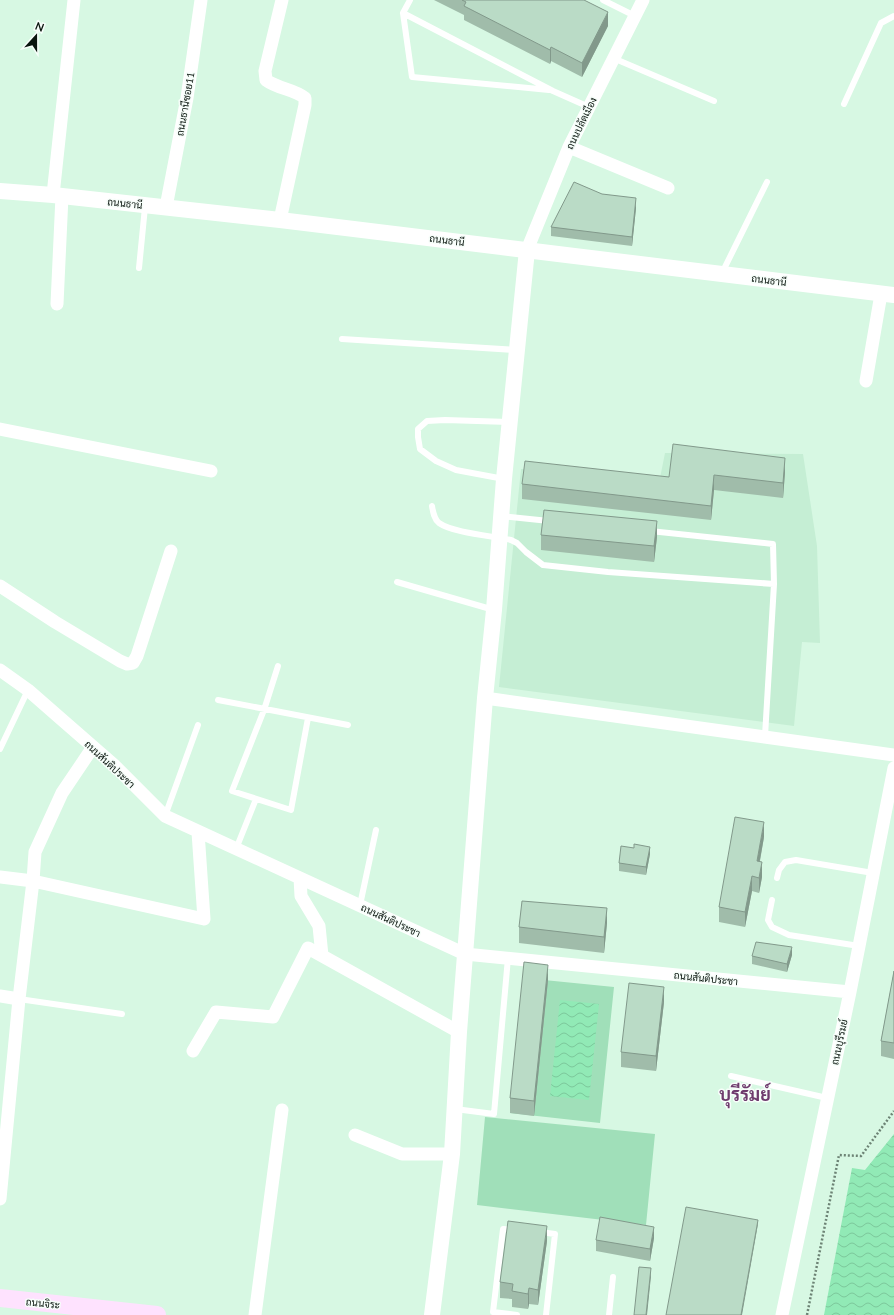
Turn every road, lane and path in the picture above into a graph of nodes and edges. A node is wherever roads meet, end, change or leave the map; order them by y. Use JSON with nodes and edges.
{"nodes":[{"id":1,"x":74,"y":0,"type":"edge"},
{"id":2,"x":201,"y":0,"type":"edge"},
{"id":3,"x":282,"y":0,"type":"edge"},
{"id":4,"x":410,"y":0,"type":"edge"},
{"id":5,"x":603,"y":0,"type":"edge"},
{"id":6,"x":643,"y":0,"type":"edge"},
{"id":7,"x":403,"y":13,"type":"junction"},
{"id":8,"x":635,"y":16,"type":"junction"},
{"id":9,"x":894,"y":16,"type":"edge"},
{"id":10,"x":613,"y":58,"type":"junction"},
{"id":11,"x":553,"y":91,"type":"junction"},
{"id":12,"x":714,"y":101,"type":"dead end"},
{"id":13,"x":844,"y":104,"type":"dead end"},
{"id":14,"x":589,"y":107,"type":"junction"},
{"id":15,"x":569,"y":147,"type":"junction"},
{"id":16,"x":767,"y":182,"type":"dead end"},
{"id":17,"x":668,"y":188,"type":"dead end"},
{"id":18,"x":0,"y":191,"type":"edge"},
{"id":19,"x":58,"y":195,"type":"junction"},
{"id":20,"x":145,"y":205,"type":"junction"},
{"id":21,"x":166,"y":207,"type":"junction"},
{"id":22,"x":280,"y":220,"type":"junction"},
{"id":23,"x":527,"y":250,"type":"junction"},
{"id":24,"x":139,"y":268,"type":"dead end"},
{"id":25,"x":722,"y":274,"type":"junction"},
{"id":26,"x":888,"y":294,"type":"edge"},
{"id":27,"x":57,"y":304,"type":"dead end"},
{"id":28,"x":342,"y":339,"type":"dead end"},
{"id":29,"x":516,"y":350,"type":"junction"},
{"id":30,"x":866,"y":381,"type":"dead end"},
{"id":31,"x":509,"y":422,"type":"junction"},
{"id":32,"x":0,"y":429,"type":"edge"},
{"id":33,"x":211,"y":471,"type":"dead end"},
{"id":34,"x":504,"y":479,"type":"junction"},
{"id":35,"x":432,"y":506,"type":"dead end"},
{"id":36,"x":501,"y":516,"type":"junction"},
{"id":37,"x":557,"y":522,"type":"edge"},
{"id":38,"x":642,"y":530,"type":"edge"},
{"id":39,"x":500,"y":538,"type":"junction"},
{"id":40,"x":171,"y":551,"type":"dead end"},
{"id":41,"x":397,"y":582,"type":"dead end"},
{"id":42,"x":774,"y":584,"type":"junction"},
{"id":43,"x":0,"y":586,"type":"edge"},
{"id":44,"x":494,"y":610,"type":"junction"},
{"id":45,"x":278,"y":666,"type":"dead end"},
{"id":46,"x":0,"y":670,"type":"edge"},
{"id":47,"x":28,"y":690,"type":"junction"},
{"id":48,"x":485,"y":698,"type":"junction"},
{"id":49,"x":218,"y":700,"type":"dead end"},
{"id":50,"x":264,"y":710,"type":"junction"},
{"id":51,"x":308,"y":718,"type":"junction"},
{"id":52,"x":198,"y":725,"type":"dead end"},
{"id":53,"x":348,"y":725,"type":"dead end"},
{"id":54,"x":765,"y":736,"type":"junction"},
{"id":55,"x":92,"y":748,"type":"junction"},
{"id":56,"x":0,"y":749,"type":"edge"},
{"id":57,"x":894,"y":755,"type":"edge"},
{"id":58,"x":894,"y":768,"type":"edge"},
{"id":59,"x":256,"y":799,"type":"junction"},
{"id":60,"x":165,"y":816,"type":"junction"},
{"id":61,"x":376,"y":830,"type":"dead end"},
{"id":62,"x":198,"y":832,"type":"junction"},
{"id":63,"x":236,"y":849,"type":"junction"},
{"id":64,"x":874,"y":872,"type":"junction"},
{"id":65,"x":0,"y":877,"type":"edge"},
{"id":66,"x":300,"y":878,"type":"junction"},
{"id":67,"x":777,"y":878,"type":"dead end"},
{"id":68,"x":33,"y":881,"type":"junction"},
{"id":69,"x":772,"y":900,"type":"dead end"},
{"id":70,"x":360,"y":905,"type":"junction"},
{"id":71,"x":859,"y":946,"type":"junction"},
{"id":72,"x":465,"y":954,"type":"junction"},
{"id":73,"x":322,"y":956,"type":"junction"},
{"id":74,"x":508,"y":958,"type":"junction"},
{"id":75,"x":850,"y":992,"type":"junction"},
{"id":76,"x":0,"y":996,"type":"edge"},
{"id":77,"x":19,"y":999,"type":"junction"},
{"id":78,"x":122,"y":1014,"type":"dead end"},
{"id":79,"x":459,"y":1032,"type":"junction"},
{"id":80,"x":193,"y":1051,"type":"dead end"},
{"id":81,"x":731,"y":1076,"type":"dead end"},
{"id":82,"x":827,"y":1098,"type":"junction"},
{"id":83,"x":454,"y":1109,"type":"junction"},
{"id":84,"x":282,"y":1110,"type":"dead end"},
{"id":85,"x":894,"y":1111,"type":"edge"},
{"id":86,"x":4,"y":1127,"type":"edge"},
{"id":87,"x":355,"y":1135,"type":"dead end"},
{"id":88,"x":452,"y":1154,"type":"junction"},
{"id":89,"x":0,"y":1199,"type":"edge"},
{"id":90,"x":525,"y":1231,"type":"edge"},
{"id":91,"x":533,"y":1232,"type":"edge"},
{"id":92,"x":613,"y":1277,"type":"dead end"},
{"id":93,"x":0,"y":1298,"type":"edge"},
{"id":94,"x":115,"y":1313,"type":"edge"},
{"id":95,"x":157,"y":1315,"type":"edge"},
{"id":96,"x":255,"y":1315,"type":"edge"},
{"id":97,"x":432,"y":1315,"type":"edge"},
{"id":98,"x":516,"y":1315,"type":"edge"},
{"id":99,"x":546,"y":1315,"type":"edge"},
{"id":100,"x":608,"y":1315,"type":"edge"},
{"id":101,"x":782,"y":1315,"type":"edge"},
{"id":102,"x":807,"y":1315,"type":"edge"}],
"edges":[{"from":1,"to":19,"type":"street"},
{"from":2,"to":21,"type":"street","name":"ถนนธานีซอย11"},
{"from":3,"to":22,"type":"street"},
{"from":4,"to":7,"type":"lane"},
{"from":5,"to":8,"type":"lane"},
{"from":6,"to":8,"type":"street","name":"ถนนปลัดเมือง"},
{"from":7,"to":11,"type":"lane"},
{"from":7,"to":11,"type":"lane"},
{"from":8,"to":10,"type":"street","name":"ถนนปลัดเมือง"},
{"from":9,"to":13,"type":"lane"},
{"from":10,"to":12,"type":"lane"},
{"from":10,"to":14,"type":"street","name":"ถนนปลัดเมือง"},
{"from":11,"to":14,"type":"lane"},
{"from":14,"to":15,"type":"street","name":"ถนนปลัดเมือง"},
{"from":15,"to":17,"type":"street"},
{"from":15,"to":23,"type":"street","name":"ถนนปลัดเมือง"},
{"from":16,"to":25,"type":"lane"},
{"from":18,"to":19,"type":"street","name":"ถนนธานี"},
{"from":19,"to":20,"type":"street","name":"ถนนธานี"},
{"from":19,"to":27,"type":"street"},
{"from":20,"to":21,"type":"street","name":"ถนนธานี"},
{"from":20,"to":24,"type":"lane"},
{"from":21,"to":22,"type":"street","name":"ถนนธานี"},
{"from":22,"to":23,"type":"street","name":"ถนนธานี"},
{"from":23,"to":25,"type":"street","name":"ถนนธานี"},
{"from":23,"to":29,"type":"street"},
{"from":25,"to":26,"type":"street","name":"ถนนธานี"},
{"from":26,"to":30,"type":"street"},
{"from":28,"to":29,"type":"lane"},
{"from":29,"to":31,"type":"street"},
{"from":31,"to":34,"type":"street"},
{"from":31,"to":34,"type":"lane"},
{"from":32,"to":33,"type":"street"},
{"from":34,"to":36,"type":"street"},
{"from":35,"to":39,"type":"lane"},
{"from":36,"to":37,"type":"lane"},
{"from":36,"to":39,"type":"street"},
{"from":38,"to":42,"type":"lane"},
{"from":39,"to":42,"type":"lane"},
{"from":39,"to":44,"type":"street"},
{"from":40,"to":43,"type":"street"},
{"from":41,"to":44,"type":"lane"},
{"from":42,"to":54,"type":"lane"},
{"from":44,"to":48,"type":"street"},
{"from":45,"to":50,"type":"lane"},
{"from":46,"to":47,"type":"street","name":"ถนนสันติประชา"},
{"from":47,"to":55,"type":"street","name":"ถนนสันติประชา"},
{"from":47,"to":56,"type":"lane"},
{"from":48,"to":54,"type":"street"},
{"from":48,"to":72,"type":"street"},
{"from":49,"to":50,"type":"lane"},
{"from":50,"to":51,"type":"lane"},
{"from":50,"to":59,"type":"lane"},
{"from":51,"to":53,"type":"lane"},
{"from":51,"to":59,"type":"lane"},
{"from":52,"to":60,"type":"lane"},
{"from":54,"to":57,"type":"street"},
{"from":55,"to":60,"type":"street","name":"ถนนสันติประชา"},
{"from":55,"to":68,"type":"street"},
{"from":58,"to":64,"type":"street","name":"ถนนบุรีรมย์"},
{"from":59,"to":63,"type":"lane"},
{"from":60,"to":62,"type":"street","name":"ถนนสันติประชา"},
{"from":61,"to":70,"type":"lane"},
{"from":62,"to":63,"type":"street","name":"ถนนสันติประชา"},
{"from":62,"to":68,"type":"street"},
{"from":63,"to":66,"type":"street","name":"ถนนสันติประชา"},
{"from":64,"to":67,"type":"lane"},
{"from":64,"to":71,"type":"street","name":"ถนนบุรีรมย์"},
{"from":65,"to":68,"type":"street"},
{"from":66,"to":70,"type":"street","name":"ถนนสันติประชา"},
{"from":66,"to":73,"type":"street"},
{"from":68,"to":77,"type":"street"},
{"from":69,"to":71,"type":"lane"},
{"from":70,"to":72,"type":"street","name":"ถนนสันติประชา"},
{"from":71,"to":75,"type":"street","name":"ถนนบุรีรมย์"},
{"from":72,"to":74,"type":"street","name":"ถนนสันติประชา"},
{"from":72,"to":79,"type":"street"},
{"from":73,"to":79,"type":"street"},
{"from":73,"to":80,"type":"street"},
{"from":74,"to":75,"type":"street","name":"ถนนสันติประชา"},
{"from":74,"to":83,"type":"lane"},
{"from":75,"to":82,"type":"street","name":"ถนนบุรีรมย์"},
{"from":76,"to":77,"type":"street"},
{"from":77,"to":78,"type":"lane"},
{"from":77,"to":86,"type":"street"},
{"from":79,"to":83,"type":"street"},
{"from":81,"to":82,"type":"lane"},
{"from":82,"to":101,"type":"street","name":"ถนนบุรีรมย์"},
{"from":83,"to":88,"type":"street"},
{"from":84,"to":96,"type":"street"},
{"from":85,"to":102,"type":"path"},
{"from":86,"to":89,"type":"street"},
{"from":87,"to":88,"type":"street"},
{"from":88,"to":97,"type":"street"},
{"from":90,"to":98,"type":"lane"},
{"from":91,"to":99,"type":"lane"},
{"from":92,"to":100,"type":"lane"},
{"from":93,"to":94,"type":"main road","name":"ถนนจิระ"},
{"from":94,"to":95,"type":"main road","name":"ถนนจิระ"}]}
